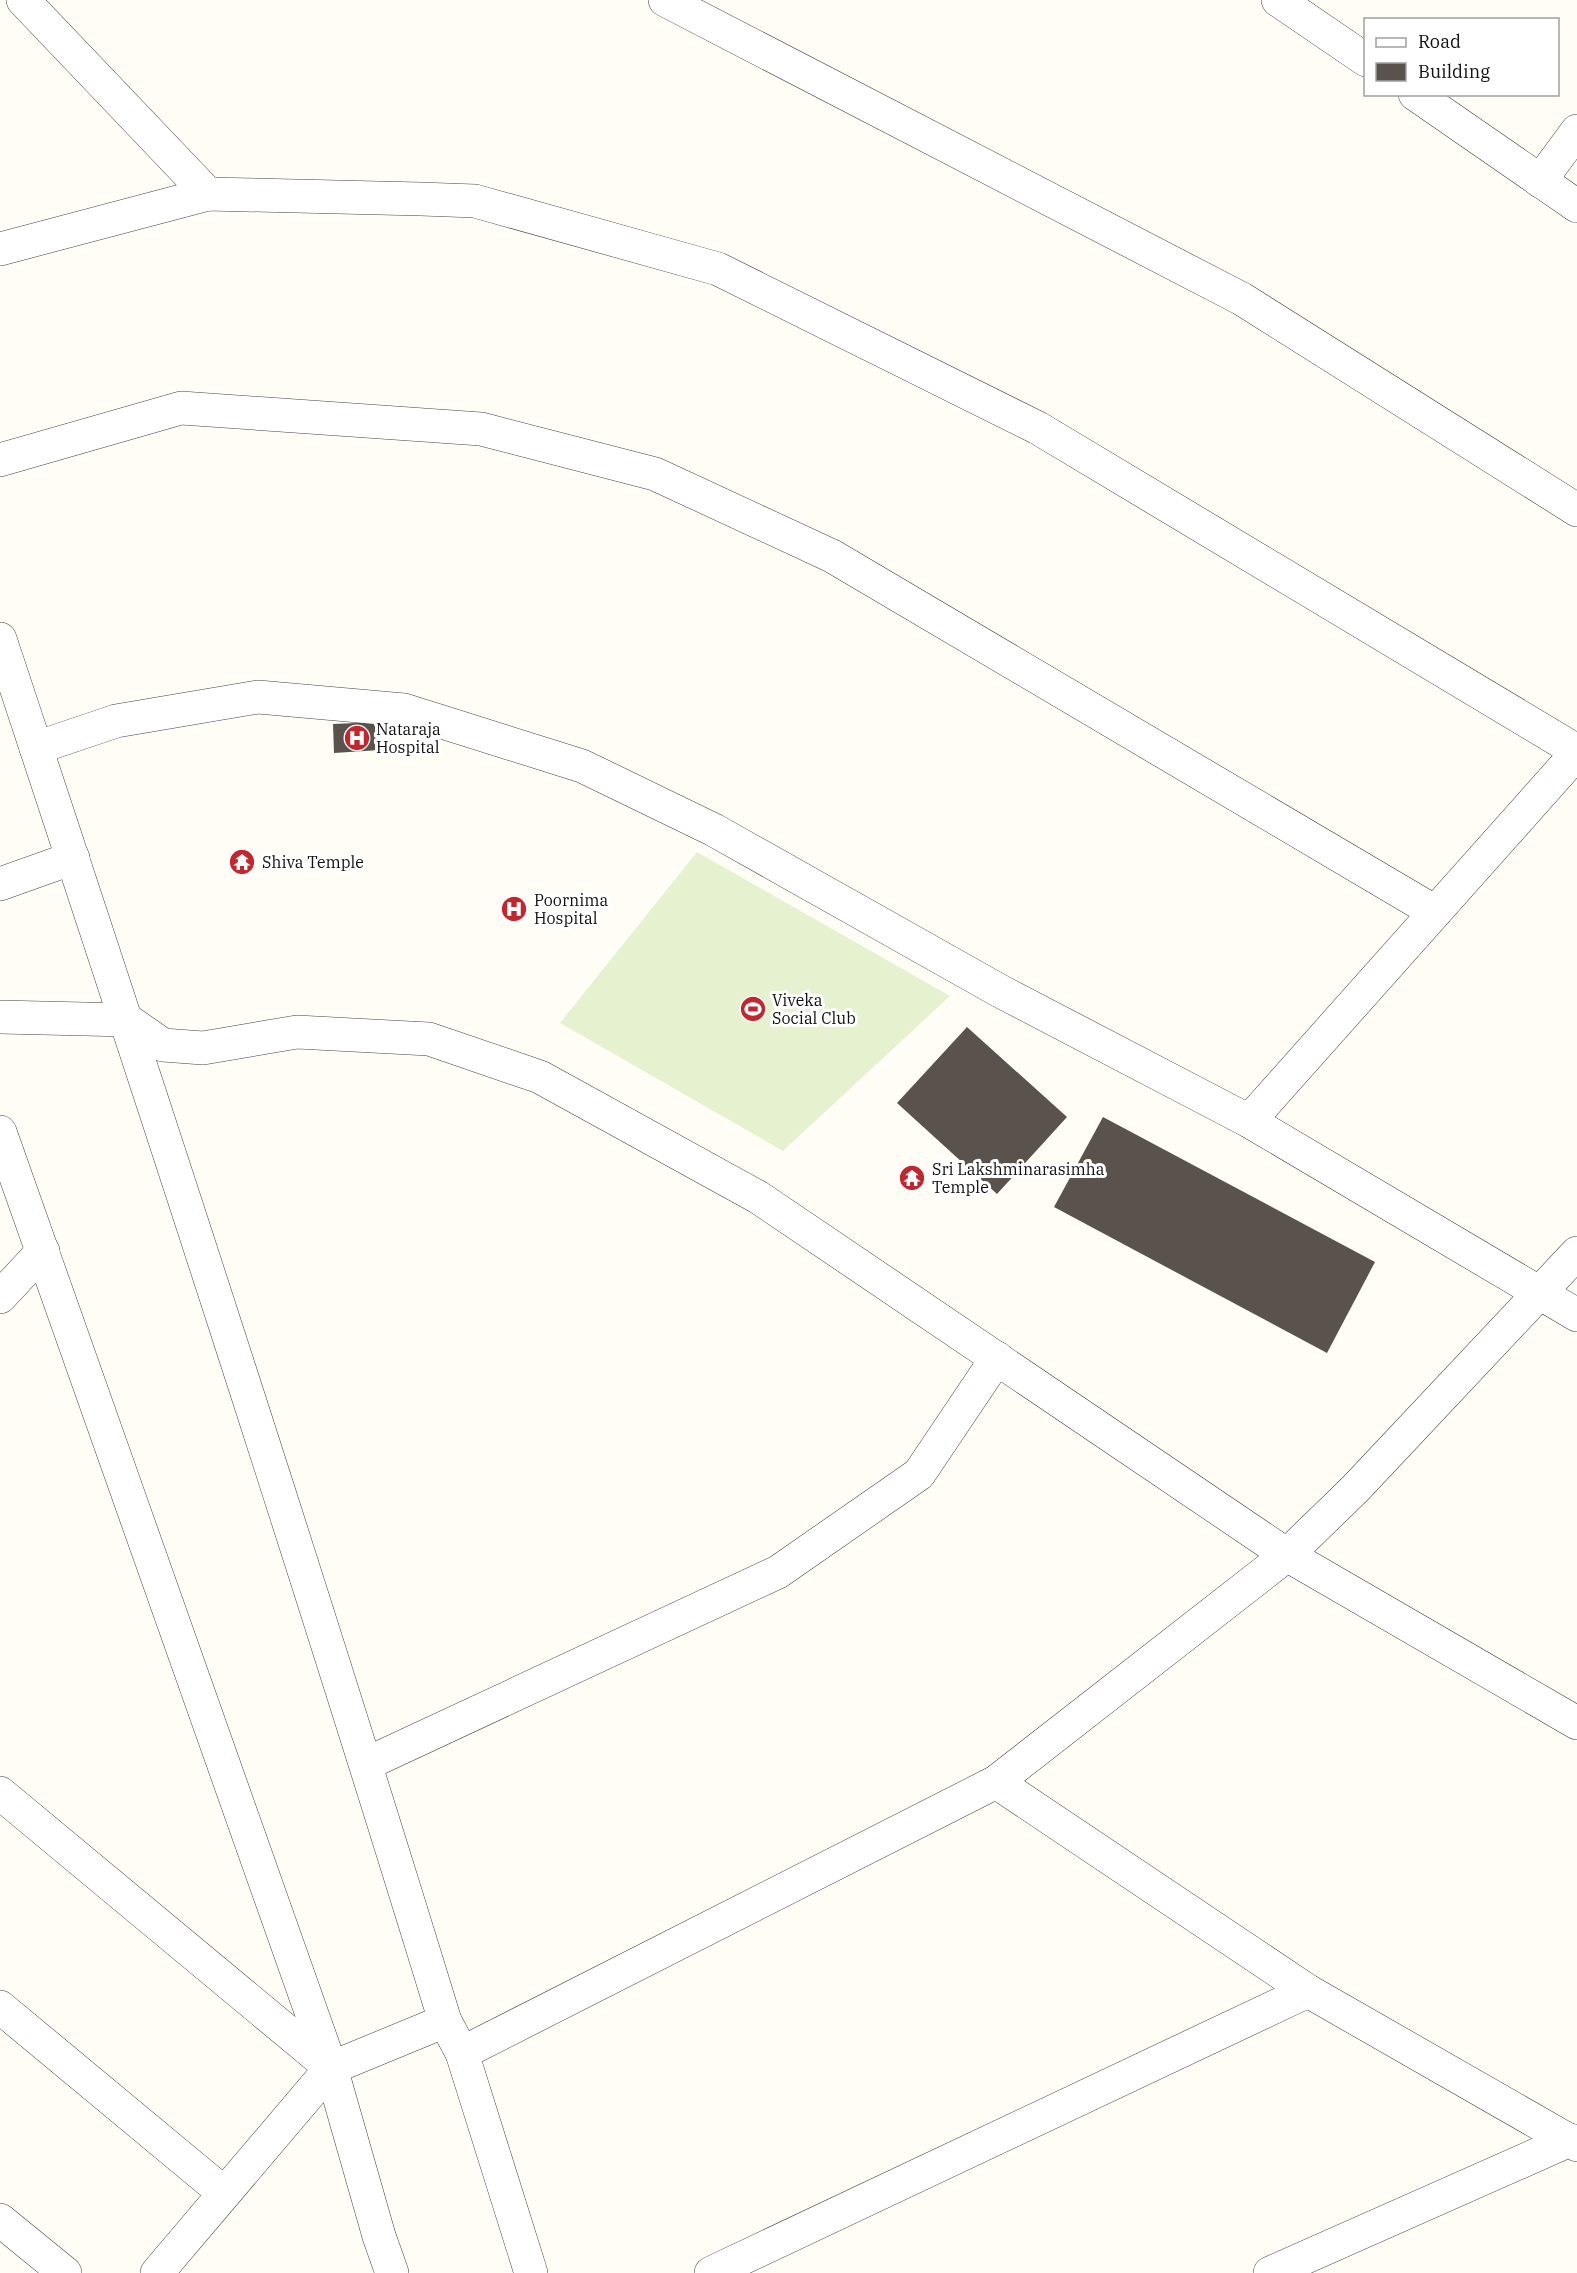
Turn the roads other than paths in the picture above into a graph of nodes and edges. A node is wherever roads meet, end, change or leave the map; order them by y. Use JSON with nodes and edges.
{"nodes":[{"id":1,"x":23,"y":0,"type":"edge"},
{"id":2,"x":665,"y":0,"type":"edge"},
{"id":3,"x":1278,"y":0,"type":"edge"},
{"id":4,"x":1364,"y":59,"type":"edge"},
{"id":5,"x":1418,"y":96,"type":"edge"},
{"id":6,"x":1577,"y":131,"type":"edge"},
{"id":7,"x":1540,"y":181,"type":"junction"},
{"id":8,"x":208,"y":194,"type":"junction"},
{"id":9,"x":1577,"y":206,"type":"edge"},
{"id":10,"x":0,"y":249,"type":"edge"},
{"id":11,"x":0,"y":460,"type":"edge"},
{"id":12,"x":1577,"y":510,"type":"edge"},
{"id":13,"x":0,"y":639,"type":"edge"},
{"id":14,"x":36,"y":748,"type":"junction"},
{"id":15,"x":1577,"y":752,"type":"edge"},
{"id":16,"x":73,"y":858,"type":"junction"},
{"id":17,"x":0,"y":884,"type":"edge"},
{"id":18,"x":1435,"y":912,"type":"junction"},
{"id":19,"x":0,"y":1017,"type":"edge"},
{"id":20,"x":127,"y":1020,"type":"junction"},
{"id":21,"x":1249,"y":1121,"type":"junction"},
{"id":22,"x":0,"y":1132,"type":"edge"},
{"id":23,"x":43,"y":1251,"type":"junction"},
{"id":24,"x":1577,"y":1253,"type":"edge"},
{"id":25,"x":1539,"y":1293,"type":"junction"},
{"id":26,"x":0,"y":1297,"type":"edge"},
{"id":27,"x":1577,"y":1316,"type":"edge"},
{"id":28,"x":997,"y":1359,"type":"junction"},
{"id":29,"x":1287,"y":1555,"type":"junction"},
{"id":30,"x":1577,"y":1723,"type":"edge"},
{"id":31,"x":366,"y":1764,"type":"junction"},
{"id":32,"x":996,"y":1782,"type":"junction"},
{"id":33,"x":0,"y":1793,"type":"edge"},
{"id":34,"x":1308,"y":1991,"type":"junction"},
{"id":35,"x":0,"y":2007,"type":"edge"},
{"id":36,"x":445,"y":2021,"type":"junction"},
{"id":37,"x":462,"y":2053,"type":"junction"},
{"id":38,"x":331,"y":2068,"type":"junction"},
{"id":39,"x":1573,"y":2143,"type":"edge"},
{"id":40,"x":224,"y":2193,"type":"junction"},
{"id":41,"x":0,"y":2220,"type":"edge"},
{"id":42,"x":65,"y":2273,"type":"edge"},
{"id":43,"x":158,"y":2273,"type":"edge"},
{"id":44,"x":392,"y":2273,"type":"edge"},
{"id":45,"x":531,"y":2273,"type":"edge"},
{"id":46,"x":711,"y":2273,"type":"edge"},
{"id":47,"x":1270,"y":2273,"type":"edge"}],
"edges":[{"from":1,"to":8,"type":"street"},
{"from":2,"to":12,"type":"street"},
{"from":3,"to":4,"type":"street"},
{"from":5,"to":7,"type":"street"},
{"from":6,"to":7,"type":"street"},
{"from":7,"to":9,"type":"street"},
{"from":8,"to":10,"type":"street"},
{"from":8,"to":15,"type":"street"},
{"from":11,"to":18,"type":"street"},
{"from":13,"to":14,"type":"street"},
{"from":14,"to":16,"type":"street"},
{"from":14,"to":21,"type":"street"},
{"from":15,"to":18,"type":"street"},
{"from":16,"to":17,"type":"street"},
{"from":16,"to":20,"type":"street"},
{"from":18,"to":21,"type":"street"},
{"from":19,"to":20,"type":"street"},
{"from":20,"to":28,"type":"street"},
{"from":20,"to":31,"type":"street"},
{"from":21,"to":25,"type":"street"},
{"from":22,"to":23,"type":"street"},
{"from":23,"to":26,"type":"street"},
{"from":23,"to":38,"type":"street"},
{"from":24,"to":25,"type":"street"},
{"from":25,"to":27,"type":"street"},
{"from":25,"to":29,"type":"street"},
{"from":28,"to":29,"type":"street"},
{"from":28,"to":31,"type":"street"},
{"from":29,"to":30,"type":"street"},
{"from":29,"to":32,"type":"street"},
{"from":31,"to":36,"type":"street"},
{"from":32,"to":34,"type":"street"},
{"from":32,"to":37,"type":"street"},
{"from":33,"to":38,"type":"street"},
{"from":34,"to":39,"type":"street"},
{"from":34,"to":46,"type":"street"},
{"from":35,"to":40,"type":"street"},
{"from":36,"to":37,"type":"street"},
{"from":36,"to":38,"type":"street"},
{"from":37,"to":45,"type":"street"},
{"from":38,"to":40,"type":"street"},
{"from":38,"to":44,"type":"street"},
{"from":39,"to":47,"type":"street"},
{"from":40,"to":43,"type":"street"},
{"from":41,"to":42,"type":"street"}]}
